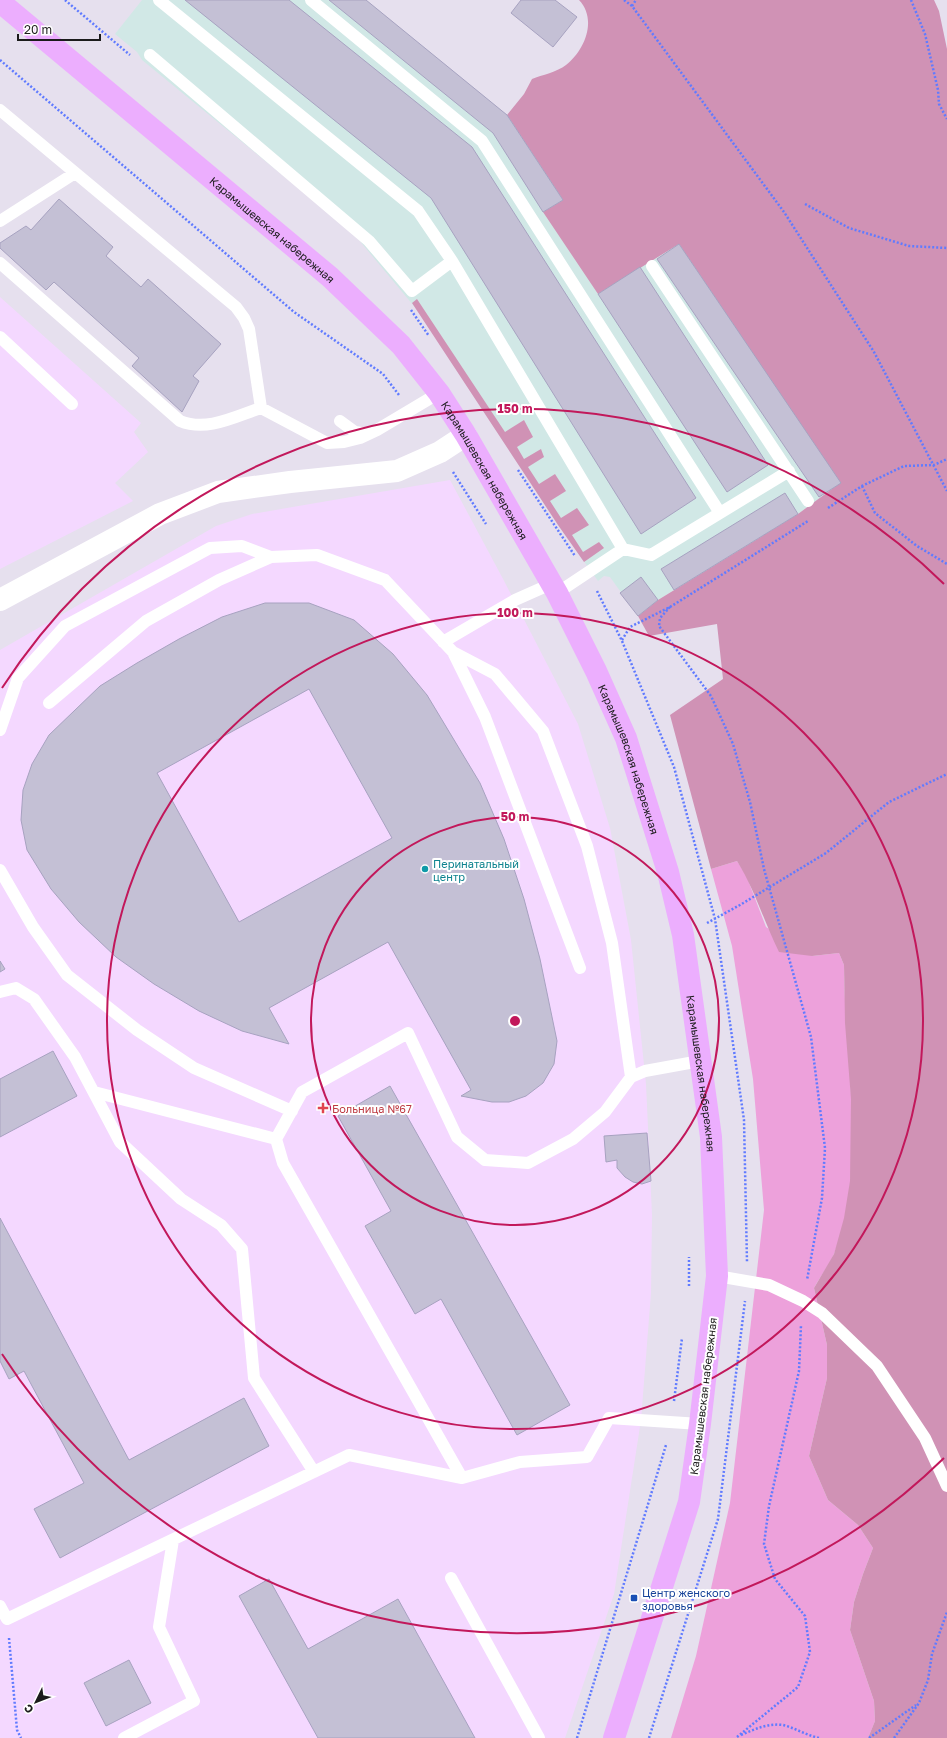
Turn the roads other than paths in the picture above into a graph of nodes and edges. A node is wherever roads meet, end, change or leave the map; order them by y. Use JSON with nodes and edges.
{"nodes":[{"id":1,"x":159,"y":0,"type":"edge"},
{"id":2,"x":311,"y":0,"type":"edge"},
{"id":3,"x":0,"y":2,"type":"edge"},
{"id":4,"x":150,"y":55,"type":"dead end"},
{"id":5,"x":0,"y":110,"type":"edge"},
{"id":6,"x":75,"y":173,"type":"junction"},
{"id":7,"x":0,"y":221,"type":"edge"},
{"id":8,"x":452,"y":261,"type":"junction"},
{"id":9,"x":0,"y":263,"type":"edge"},
{"id":10,"x":652,"y":266,"type":"dead end"},
{"id":11,"x":0,"y":337,"type":"edge"},
{"id":12,"x":439,"y":393,"type":"junction"},
{"id":13,"x":72,"y":404,"type":"dead end"},
{"id":14,"x":261,"y":408,"type":"junction"},
{"id":15,"x":340,"y":421,"type":"dead end"},
{"id":16,"x":368,"y":434,"type":"junction"},
{"id":17,"x":466,"y":435,"type":"junction"},
{"id":18,"x":789,"y":471,"type":"junction"},
{"id":19,"x":808,"y":501,"type":"dead end"},
{"id":20,"x":720,"y":513,"type":"junction"},
{"id":21,"x":624,"y":549,"type":"junction"},
{"id":22,"x":271,"y":556,"type":"junction"},
{"id":23,"x":554,"y":588,"type":"junction"},
{"id":24,"x":0,"y":600,"type":"edge"},
{"id":25,"x":443,"y":642,"type":"junction"},
{"id":26,"x":453,"y":652,"type":"junction"},
{"id":27,"x":49,"y":703,"type":"dead end"},
{"id":28,"x":0,"y":730,"type":"edge"},
{"id":29,"x":0,"y":870,"type":"edge"},
{"id":30,"x":580,"y":968,"type":"dead end"},
{"id":31,"x":0,"y":992,"type":"edge"},
{"id":32,"x":700,"y":1061,"type":"junction"},
{"id":33,"x":630,"y":1078,"type":"junction"},
{"id":34,"x":94,"y":1092,"type":"junction"},
{"id":35,"x":292,"y":1111,"type":"junction"},
{"id":36,"x":276,"y":1139,"type":"junction"},
{"id":37,"x":717,"y":1276,"type":"junction"},
{"id":38,"x":700,"y":1424,"type":"junction"},
{"id":39,"x":314,"y":1472,"type":"junction"},
{"id":40,"x":462,"y":1478,"type":"junction"},
{"id":41,"x":947,"y":1486,"type":"edge"},
{"id":42,"x":173,"y":1540,"type":"junction"},
{"id":43,"x":451,"y":1578,"type":"dead end"},
{"id":44,"x":0,"y":1606,"type":"edge"},
{"id":45,"x":4,"y":1621,"type":"edge"},
{"id":46,"x":124,"y":1738,"type":"edge"},
{"id":47,"x":539,"y":1738,"type":"edge"},
{"id":48,"x":614,"y":1738,"type":"edge"}],
"edges":[{"from":1,"to":8,"type":"lane"},
{"from":2,"to":20,"type":"lane"},
{"from":3,"to":12,"type":"street","name":"Карамышевская набережная"},
{"from":4,"to":8,"type":"lane"},
{"from":5,"to":6,"type":"lane"},
{"from":6,"to":7,"type":"lane"},
{"from":6,"to":14,"type":"lane"},
{"from":8,"to":21,"type":"lane"},
{"from":9,"to":14,"type":"lane"},
{"from":10,"to":18,"type":"lane"},
{"from":11,"to":13,"type":"lane"},
{"from":12,"to":16,"type":"lane"},
{"from":12,"to":17,"type":"street","name":"Карамышевская набережная"},
{"from":14,"to":16,"type":"lane"},
{"from":15,"to":16,"type":"lane"},
{"from":17,"to":23,"type":"street","name":"Карамышевская набережная"},
{"from":17,"to":24,"type":"street"},
{"from":18,"to":19,"type":"lane"},
{"from":18,"to":20,"type":"lane"},
{"from":20,"to":21,"type":"lane"},
{"from":21,"to":23,"type":"lane"},
{"from":22,"to":25,"type":"lane"},
{"from":22,"to":27,"type":"lane"},
{"from":22,"to":28,"type":"lane"},
{"from":23,"to":25,"type":"lane"},
{"from":23,"to":32,"type":"street","name":"Карамышевская набережная"},
{"from":25,"to":26,"type":"lane"},
{"from":26,"to":30,"type":"lane"},
{"from":26,"to":33,"type":"lane"},
{"from":29,"to":35,"type":"lane"},
{"from":31,"to":34,"type":"lane"},
{"from":32,"to":33,"type":"lane"},
{"from":32,"to":37,"type":"street","name":"Карамышевская набережная"},
{"from":33,"to":35,"type":"lane"},
{"from":34,"to":36,"type":"lane"},
{"from":34,"to":39,"type":"lane"},
{"from":35,"to":36,"type":"lane"},
{"from":36,"to":40,"type":"lane"},
{"from":37,"to":38,"type":"street","name":"Карамышевская набережная"},
{"from":37,"to":41,"type":"lane"},
{"from":38,"to":40,"type":"lane"},
{"from":38,"to":48,"type":"street","name":"Карамышевская набережная"},
{"from":39,"to":40,"type":"lane"},
{"from":39,"to":42,"type":"lane"},
{"from":42,"to":45,"type":"lane"},
{"from":42,"to":46,"type":"lane"},
{"from":43,"to":47,"type":"lane"},
{"from":44,"to":45,"type":"lane"}]}
